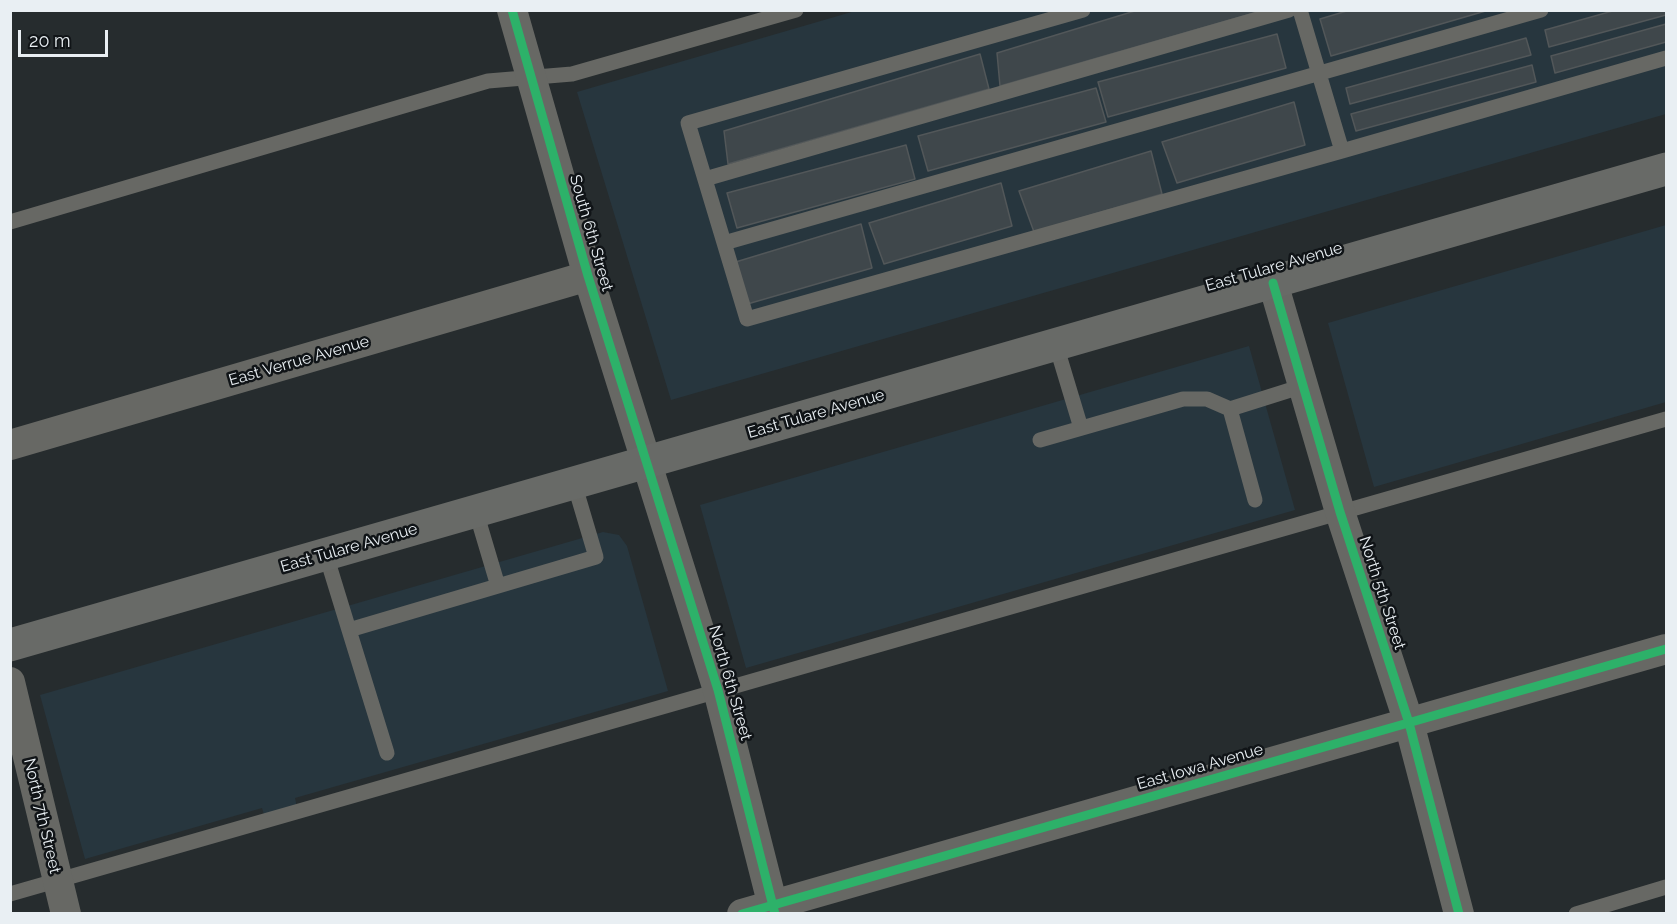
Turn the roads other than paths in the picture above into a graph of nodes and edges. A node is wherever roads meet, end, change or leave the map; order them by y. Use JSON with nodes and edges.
{"nodes":[{"id":1,"x":512,"y":10,"type":"edge"},
{"id":2,"x":796,"y":10,"type":"edge"},
{"id":3,"x":1083,"y":10,"type":"edge"},
{"id":4,"x":1289,"y":10,"type":"edge"},
{"id":5,"x":1300,"y":10,"type":"edge"},
{"id":6,"x":1541,"y":10,"type":"edge"},
{"id":7,"x":1666,"y":58,"type":"edge"},
{"id":8,"x":1319,"y":74,"type":"junction"},
{"id":9,"x":531,"y":77,"type":"junction"},
{"id":10,"x":1342,"y":151,"type":"junction"},
{"id":11,"x":1666,"y":169,"type":"edge"},
{"id":12,"x":705,"y":179,"type":"junction"},
{"id":13,"x":10,"y":222,"type":"edge"},
{"id":14,"x":724,"y":243,"type":"junction"},
{"id":15,"x":588,"y":276,"type":"junction"},
{"id":16,"x":1273,"y":283,"type":"junction"},
{"id":17,"x":1056,"y":345,"type":"junction"},
{"id":18,"x":1303,"y":386,"type":"junction"},
{"id":19,"x":1230,"y":409,"type":"junction"},
{"id":20,"x":1666,"y":419,"type":"edge"},
{"id":21,"x":1082,"y":428,"type":"junction"},
{"id":22,"x":1040,"y":440,"type":"dead end"},
{"id":23,"x":10,"y":445,"type":"edge"},
{"id":24,"x":646,"y":463,"type":"junction"},
{"id":25,"x":574,"y":483,"type":"junction"},
{"id":26,"x":1255,"y":500,"type":"dead end"},
{"id":27,"x":476,"y":512,"type":"junction"},
{"id":28,"x":1340,"y":512,"type":"junction"},
{"id":29,"x":326,"y":555,"type":"junction"},
{"id":30,"x":498,"y":586,"type":"junction"},
{"id":31,"x":349,"y":630,"type":"junction"},
{"id":32,"x":10,"y":645,"type":"edge"},
{"id":33,"x":1666,"y":649,"type":"edge"},
{"id":34,"x":10,"y":682,"type":"edge"},
{"id":35,"x":718,"y":690,"type":"junction"},
{"id":36,"x":1409,"y":723,"type":"junction"},
{"id":37,"x":387,"y":753,"type":"dead end"},
{"id":38,"x":57,"y":881,"type":"junction"},
{"id":39,"x":1666,"y":887,"type":"edge"},
{"id":40,"x":10,"y":894,"type":"edge"},
{"id":41,"x":774,"y":909,"type":"edge"},
{"id":42,"x":66,"y":914,"type":"edge"},
{"id":43,"x":742,"y":914,"type":"edge"},
{"id":44,"x":1459,"y":914,"type":"edge"},
{"id":45,"x":1576,"y":914,"type":"edge"}],
"edges":[{"from":1,"to":9,"type":"street","name":"South 6th Street"},
{"from":2,"to":9,"type":"lane"},
{"from":3,"to":12,"type":"lane"},
{"from":4,"to":12,"type":"lane"},
{"from":5,"to":8,"type":"lane"},
{"from":6,"to":8,"type":"lane"},
{"from":7,"to":10,"type":"lane"},
{"from":8,"to":10,"type":"lane"},
{"from":8,"to":14,"type":"lane"},
{"from":9,"to":13,"type":"lane"},
{"from":9,"to":15,"type":"street","name":"South 6th Street"},
{"from":10,"to":14,"type":"lane"},
{"from":11,"to":16,"type":"main road","name":"East Tulare Avenue"},
{"from":12,"to":14,"type":"lane"},
{"from":15,"to":23,"type":"street","name":"East Verrue Avenue"},
{"from":15,"to":24,"type":"street","name":"South 6th Street"},
{"from":16,"to":17,"type":"main road","name":"East Tulare Avenue"},
{"from":16,"to":18,"type":"street","name":"North 5th Street"},
{"from":17,"to":21,"type":"lane"},
{"from":17,"to":24,"type":"main road","name":"East Tulare Avenue"},
{"from":18,"to":19,"type":"lane"},
{"from":18,"to":28,"type":"street","name":"North 5th Street"},
{"from":19,"to":21,"type":"lane"},
{"from":19,"to":26,"type":"lane"},
{"from":20,"to":28,"type":"lane"},
{"from":21,"to":22,"type":"lane"},
{"from":24,"to":25,"type":"main road","name":"East Tulare Avenue"},
{"from":24,"to":35,"type":"street","name":"North 6th Street"},
{"from":25,"to":27,"type":"main road","name":"East Tulare Avenue"},
{"from":25,"to":30,"type":"lane"},
{"from":27,"to":29,"type":"main road","name":"East Tulare Avenue"},
{"from":27,"to":30,"type":"lane"},
{"from":28,"to":35,"type":"lane"},
{"from":28,"to":36,"type":"street","name":"North 5th Street"},
{"from":29,"to":31,"type":"lane"},
{"from":29,"to":32,"type":"main road","name":"East Tulare Avenue"},
{"from":30,"to":31,"type":"lane"},
{"from":31,"to":37,"type":"lane"},
{"from":33,"to":36,"type":"street","name":"East Iowa Avenue"},
{"from":34,"to":38,"type":"street","name":"North 7th Street"},
{"from":35,"to":38,"type":"lane"},
{"from":35,"to":41,"type":"street","name":"North 6th Street"},
{"from":36,"to":41,"type":"street","name":"East Iowa Avenue"},
{"from":36,"to":44,"type":"street","name":"North 5th Street"},
{"from":38,"to":40,"type":"lane"},
{"from":38,"to":42,"type":"street","name":"North 7th Street"},
{"from":39,"to":45,"type":"lane"},
{"from":41,"to":43,"type":"street","name":"East Iowa Avenue"}]}
